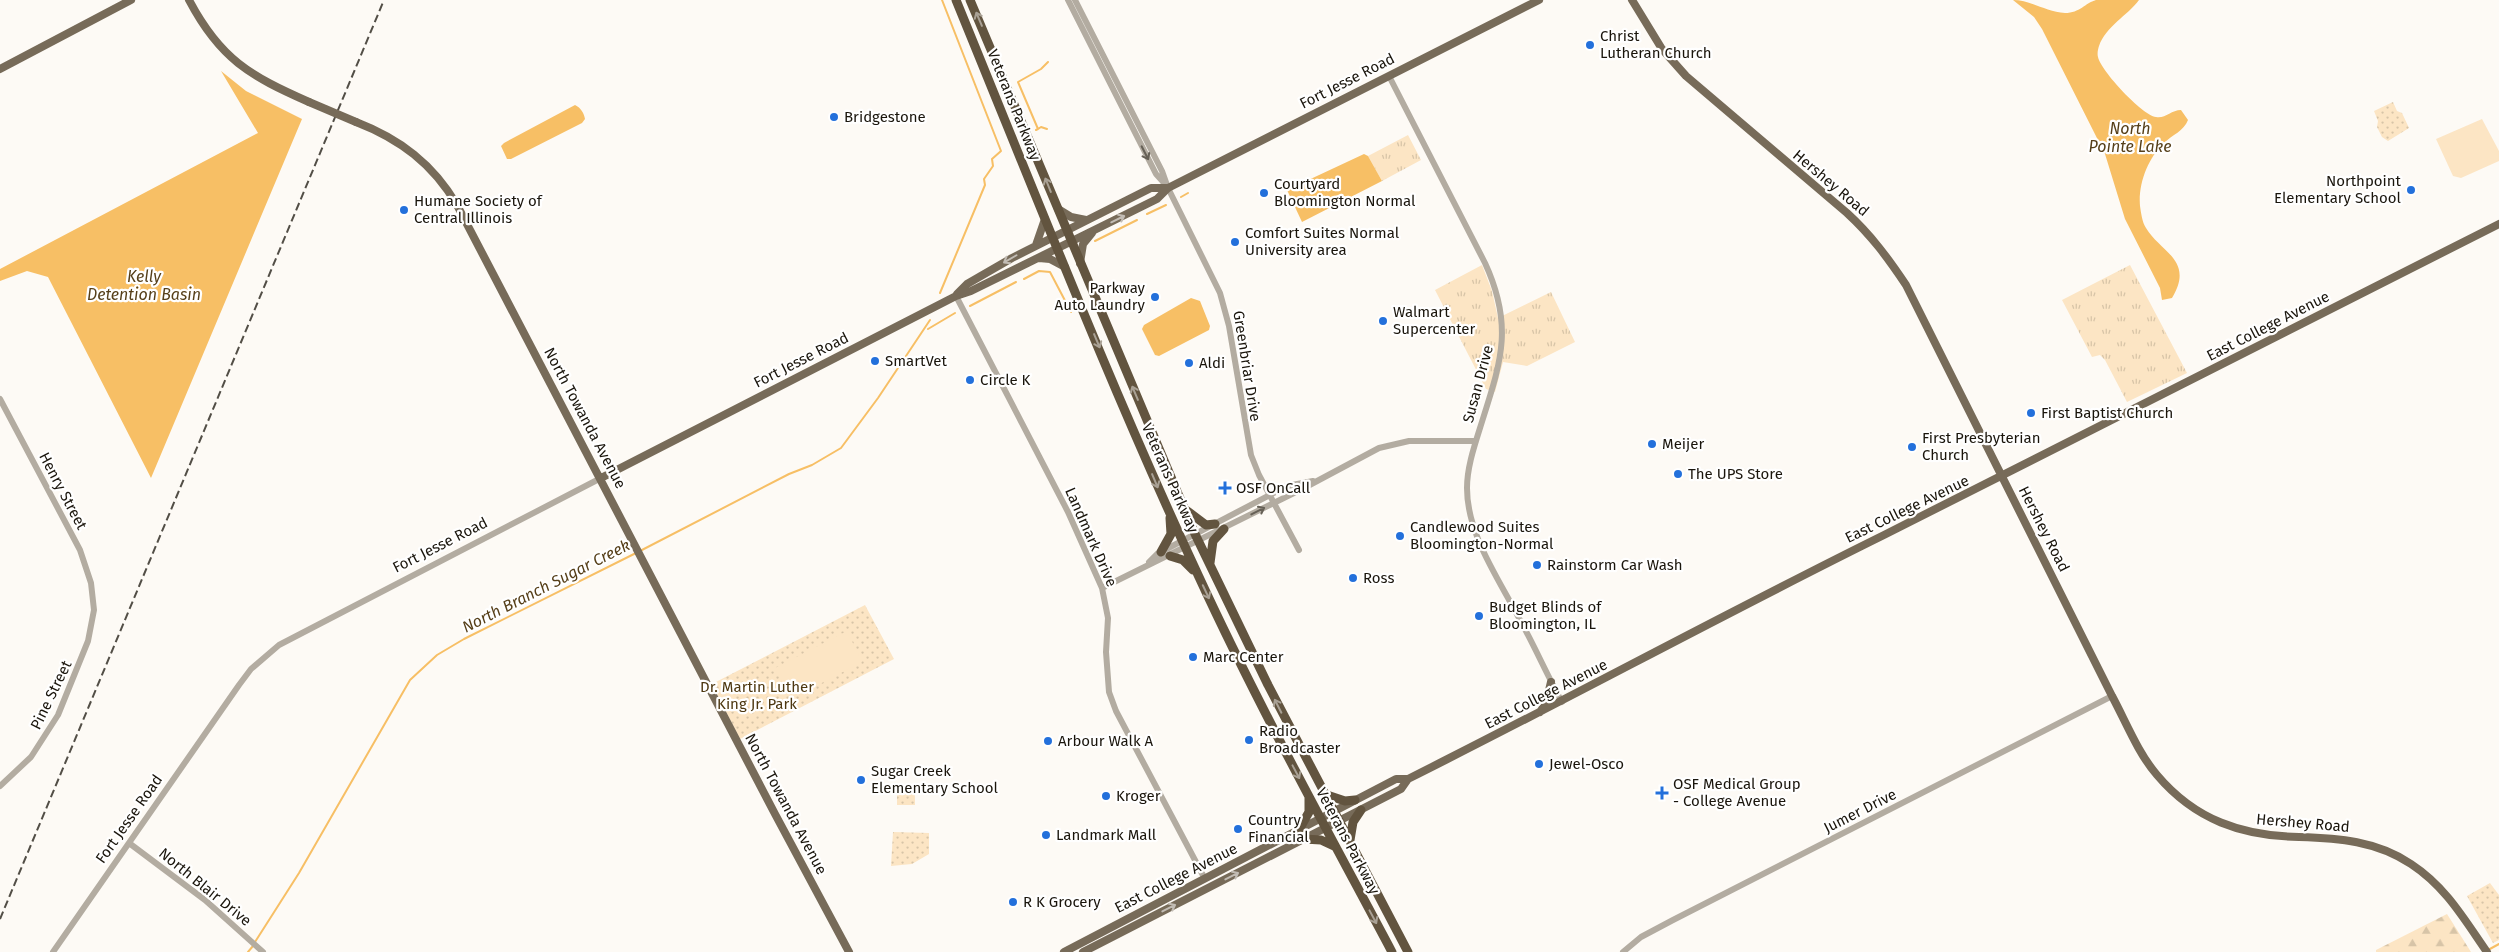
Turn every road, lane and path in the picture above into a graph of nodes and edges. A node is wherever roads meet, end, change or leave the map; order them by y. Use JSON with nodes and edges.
{"nodes":[{"id":1,"x":131,"y":0,"type":"edge"},
{"id":2,"x":189,"y":0,"type":"edge"},
{"id":3,"x":956,"y":0,"type":"edge"},
{"id":4,"x":970,"y":0,"type":"edge"},
{"id":5,"x":1068,"y":0,"type":"edge"},
{"id":6,"x":1074,"y":0,"type":"edge"},
{"id":7,"x":1539,"y":0,"type":"edge"},
{"id":8,"x":1632,"y":0,"type":"edge"},
{"id":9,"x":0,"y":69,"type":"edge"},
{"id":10,"x":1389,"y":76,"type":"junction"},
{"id":11,"x":1168,"y":188,"type":"junction"},
{"id":12,"x":1058,"y":209,"type":"junction"},
{"id":13,"x":1046,"y":217,"type":"junction"},
{"id":14,"x":1088,"y":220,"type":"junction"},
{"id":15,"x":2499,"y":224,"type":"edge"},
{"id":16,"x":1067,"y":230,"type":"junction"},
{"id":17,"x":1093,"y":231,"type":"junction"},
{"id":18,"x":1054,"y":236,"type":"junction"},
{"id":19,"x":1072,"y":241,"type":"junction"},
{"id":20,"x":1036,"y":246,"type":"junction"},
{"id":21,"x":1058,"y":247,"type":"junction"},
{"id":22,"x":1037,"y":258,"type":"junction"},
{"id":23,"x":1080,"y":263,"type":"junction"},
{"id":24,"x":1067,"y":269,"type":"junction"},
{"id":25,"x":956,"y":296,"type":"junction"},
{"id":26,"x":0,"y":399,"type":"edge"},
{"id":27,"x":1476,"y":441,"type":"junction"},
{"id":28,"x":601,"y":478,"type":"junction"},
{"id":29,"x":2002,"y":478,"type":"junction"},
{"id":30,"x":1315,"y":481,"type":"junction"},
{"id":31,"x":1270,"y":496,"type":"junction"},
{"id":32,"x":1274,"y":503,"type":"junction"},
{"id":33,"x":1184,"y":508,"type":"junction"},
{"id":34,"x":1169,"y":512,"type":"junction"},
{"id":35,"x":1215,"y":524,"type":"junction"},
{"id":36,"x":1224,"y":529,"type":"junction"},
{"id":37,"x":1197,"y":538,"type":"junction"},
{"id":38,"x":1184,"y":544,"type":"junction"},
{"id":39,"x":1299,"y":550,"type":"dead end"},
{"id":40,"x":1166,"y":554,"type":"junction"},
{"id":41,"x":1210,"y":566,"type":"junction"},
{"id":42,"x":1198,"y":575,"type":"junction"},
{"id":43,"x":1102,"y":588,"type":"junction"},
{"id":44,"x":94,"y":600,"type":"joint"},
{"id":45,"x":1551,"y":682,"type":"junction"},
{"id":46,"x":2112,"y":696,"type":"junction"},
{"id":47,"x":1562,"y":702,"type":"junction"},
{"id":48,"x":1539,"y":714,"type":"junction"},
{"id":49,"x":1408,"y":779,"type":"junction"},
{"id":50,"x":0,"y":786,"type":"edge"},
{"id":51,"x":1324,"y":794,"type":"junction"},
{"id":52,"x":1309,"y":795,"type":"junction"},
{"id":53,"x":1355,"y":800,"type":"junction"},
{"id":54,"x":1361,"y":810,"type":"junction"},
{"id":55,"x":1334,"y":811,"type":"junction"},
{"id":56,"x":1320,"y":817,"type":"junction"},
{"id":57,"x":1339,"y":821,"type":"junction"},
{"id":58,"x":1300,"y":828,"type":"junction"},
{"id":59,"x":1326,"y":828,"type":"junction"},
{"id":60,"x":1304,"y":839,"type":"junction"},
{"id":61,"x":1350,"y":841,"type":"junction"},
{"id":62,"x":129,"y":844,"type":"junction"},
{"id":63,"x":1336,"y":847,"type":"junction"},
{"id":64,"x":1205,"y":880,"type":"junction"},
{"id":65,"x":1104,"y":930,"type":"junction"},
{"id":66,"x":2476,"y":937,"type":"junction"},
{"id":67,"x":262,"y":951,"type":"edge"},
{"id":68,"x":53,"y":952,"type":"edge"},
{"id":69,"x":849,"y":952,"type":"edge"},
{"id":70,"x":1064,"y":952,"type":"edge"},
{"id":71,"x":1077,"y":952,"type":"edge"},
{"id":72,"x":1084,"y":952,"type":"edge"},
{"id":73,"x":1392,"y":952,"type":"edge"},
{"id":74,"x":1408,"y":952,"type":"edge"},
{"id":75,"x":1623,"y":952,"type":"edge"},
{"id":76,"x":2481,"y":952,"type":"edge"},
{"id":77,"x":2487,"y":952,"type":"edge"}],
"edges":[{"from":1,"to":9,"type":"main road"},
{"from":2,"to":28,"type":"main road","name":"North Towanda Avenue","bridge":true},
{"from":3,"to":13,"type":"highway","name":"Veterans Parkway"},
{"from":12,"to":4,"type":"highway","name":"Veterans Parkway","one_way":true},
{"from":5,"to":11,"type":"street","name":"Greenbriar Drive","one_way":true},
{"from":6,"to":11,"type":"street","name":"Greenbriar Drive"},
{"from":7,"to":10,"type":"main road","name":"Fort Jesse Road"},
{"from":8,"to":29,"type":"main road","name":"Hershey Road"},
{"from":10,"to":11,"type":"main road","name":"Fort Jesse Road"},
{"from":10,"to":27,"type":"street","name":"Susan Drive"},
{"from":11,"to":14,"type":"main road","name":"Fort Jesse Road"},
{"from":17,"to":11,"type":"main road","name":"Fort Jesse Road","one_way":true},
{"from":11,"to":31,"type":"street","name":"Greenbriar Drive"},
{"from":12,"to":14,"type":"main road"},
{"from":12,"to":16,"type":"highway","name":"Veterans Parkway"},
{"from":13,"to":18,"type":"highway","name":"Veterans Parkway"},
{"from":13,"to":20,"type":"main road"},
{"from":14,"to":16,"type":"main road","name":"Fort Jesse Road"},
{"from":15,"to":29,"type":"main road","name":"East College Avenue"},
{"from":16,"to":18,"type":"main road","name":"Fort Jesse Road"},
{"from":16,"to":19,"type":"highway","name":"Veterans Parkway"},
{"from":17,"to":19,"type":"main road","name":"Fort Jesse Road"},
{"from":17,"to":23,"type":"main road"},
{"from":18,"to":20,"type":"main road","name":"Fort Jesse Road"},
{"from":18,"to":21,"type":"highway","name":"Veterans Parkway"},
{"from":19,"to":21,"type":"main road","name":"Fort Jesse Road"},
{"from":19,"to":23,"type":"highway","name":"Veterans Parkway"},
{"from":20,"to":25,"type":"main road","name":"Fort Jesse Road","one_way":true},
{"from":21,"to":22,"type":"main road","name":"Fort Jesse Road"},
{"from":21,"to":24,"type":"highway","name":"Veterans Parkway"},
{"from":22,"to":24,"type":"main road"},
{"from":22,"to":25,"type":"main road","name":"Fort Jesse Road"},
{"from":33,"to":23,"type":"highway","name":"Veterans Parkway","one_way":true},
{"from":24,"to":34,"type":"highway","name":"Veterans Parkway","one_way":true},
{"from":25,"to":28,"type":"main road","name":"Fort Jesse Road"},
{"from":25,"to":43,"type":"street","name":"Landmark Drive"},
{"from":26,"to":44,"type":"street","name":"Henry Street"},
{"from":27,"to":30,"type":"street"},
{"from":27,"to":45,"type":"street","name":"Susan Drive"},
{"from":28,"to":62,"type":"street","name":"Fort Jesse Road"},
{"from":28,"to":69,"type":"main road","name":"North Towanda Avenue"},
{"from":29,"to":46,"type":"main road","name":"Hershey Road"},
{"from":29,"to":47,"type":"main road","name":"East College Avenue"},
{"from":30,"to":31,"type":"street"},
{"from":30,"to":32,"type":"street"},
{"from":31,"to":32,"type":"street","name":"Greenbriar Drive"},
{"from":31,"to":35,"type":"street"},
{"from":36,"to":32,"type":"street","one_way":true},
{"from":32,"to":39,"type":"street","name":"Greenbriar Drive"},
{"from":33,"to":35,"type":"highway"},
{"from":33,"to":37,"type":"highway","name":"Veterans Parkway"},
{"from":34,"to":38,"type":"highway","name":"Veterans Parkway"},
{"from":34,"to":40,"type":"highway"},
{"from":35,"to":37,"type":"street"},
{"from":36,"to":37,"type":"street"},
{"from":36,"to":41,"type":"highway"},
{"from":37,"to":38,"type":"street"},
{"from":37,"to":41,"type":"highway","name":"Veterans Parkway"},
{"from":38,"to":40,"type":"street"},
{"from":38,"to":42,"type":"highway","name":"Veterans Parkway"},
{"from":40,"to":42,"type":"highway"},
{"from":40,"to":43,"type":"street"},
{"from":51,"to":41,"type":"highway","name":"Veterans Parkway","one_way":true},
{"from":42,"to":52,"type":"highway","name":"Veterans Parkway","one_way":true},
{"from":43,"to":64,"type":"street","name":"Landmark Drive"},
{"from":44,"to":50,"type":"street","name":"Pine Street"},
{"from":45,"to":47,"type":"street","name":"Susan Drive"},
{"from":45,"to":48,"type":"main road"},
{"from":46,"to":66,"type":"main road","name":"Hershey Road"},
{"from":46,"to":75,"type":"street","name":"Jumer Drive"},
{"from":47,"to":48,"type":"main road","name":"East College Avenue"},
{"from":48,"to":49,"type":"main road","name":"East College Avenue"},
{"from":49,"to":53,"type":"main road","name":"East College Avenue"},
{"from":49,"to":54,"type":"main road","name":"East College Avenue"},
{"from":51,"to":53,"type":"highway"},
{"from":51,"to":55,"type":"highway","name":"Veterans Parkway"},
{"from":52,"to":56,"type":"highway","name":"Veterans Parkway"},
{"from":52,"to":58,"type":"highway"},
{"from":53,"to":55,"type":"main road","name":"East College Avenue"},
{"from":54,"to":57,"type":"main road","name":"East College Avenue"},
{"from":54,"to":61,"type":"highway"},
{"from":55,"to":56,"type":"main road","name":"East College Avenue"},
{"from":55,"to":57,"type":"highway","name":"Veterans Parkway"},
{"from":56,"to":58,"type":"main road","name":"East College Avenue"},
{"from":56,"to":59,"type":"highway","name":"Veterans Parkway"},
{"from":57,"to":59,"type":"main road","name":"East College Avenue"},
{"from":57,"to":61,"type":"highway","name":"Veterans Parkway"},
{"from":58,"to":64,"type":"main road","name":"East College Avenue"},
{"from":59,"to":60,"type":"main road","name":"East College Avenue"},
{"from":59,"to":63,"type":"highway","name":"Veterans Parkway"},
{"from":60,"to":63,"type":"highway"},
{"from":72,"to":60,"type":"main road","name":"East College Avenue","one_way":true},
{"from":61,"to":74,"type":"highway","name":"Veterans Parkway"},
{"from":62,"to":67,"type":"street","name":"North Blair Drive"},
{"from":62,"to":68,"type":"street","name":"Fort Jesse Road"},
{"from":63,"to":73,"type":"highway","name":"Veterans Parkway","one_way":true},
{"from":64,"to":65,"type":"main road","name":"East College Avenue"},
{"from":65,"to":70,"type":"main road","name":"East College Avenue"},
{"from":65,"to":71,"type":"main road"},
{"from":66,"to":76,"type":"main road","name":"Hershey Road"},
{"from":66,"to":77,"type":"main road","name":"Hershey Road"}]}
